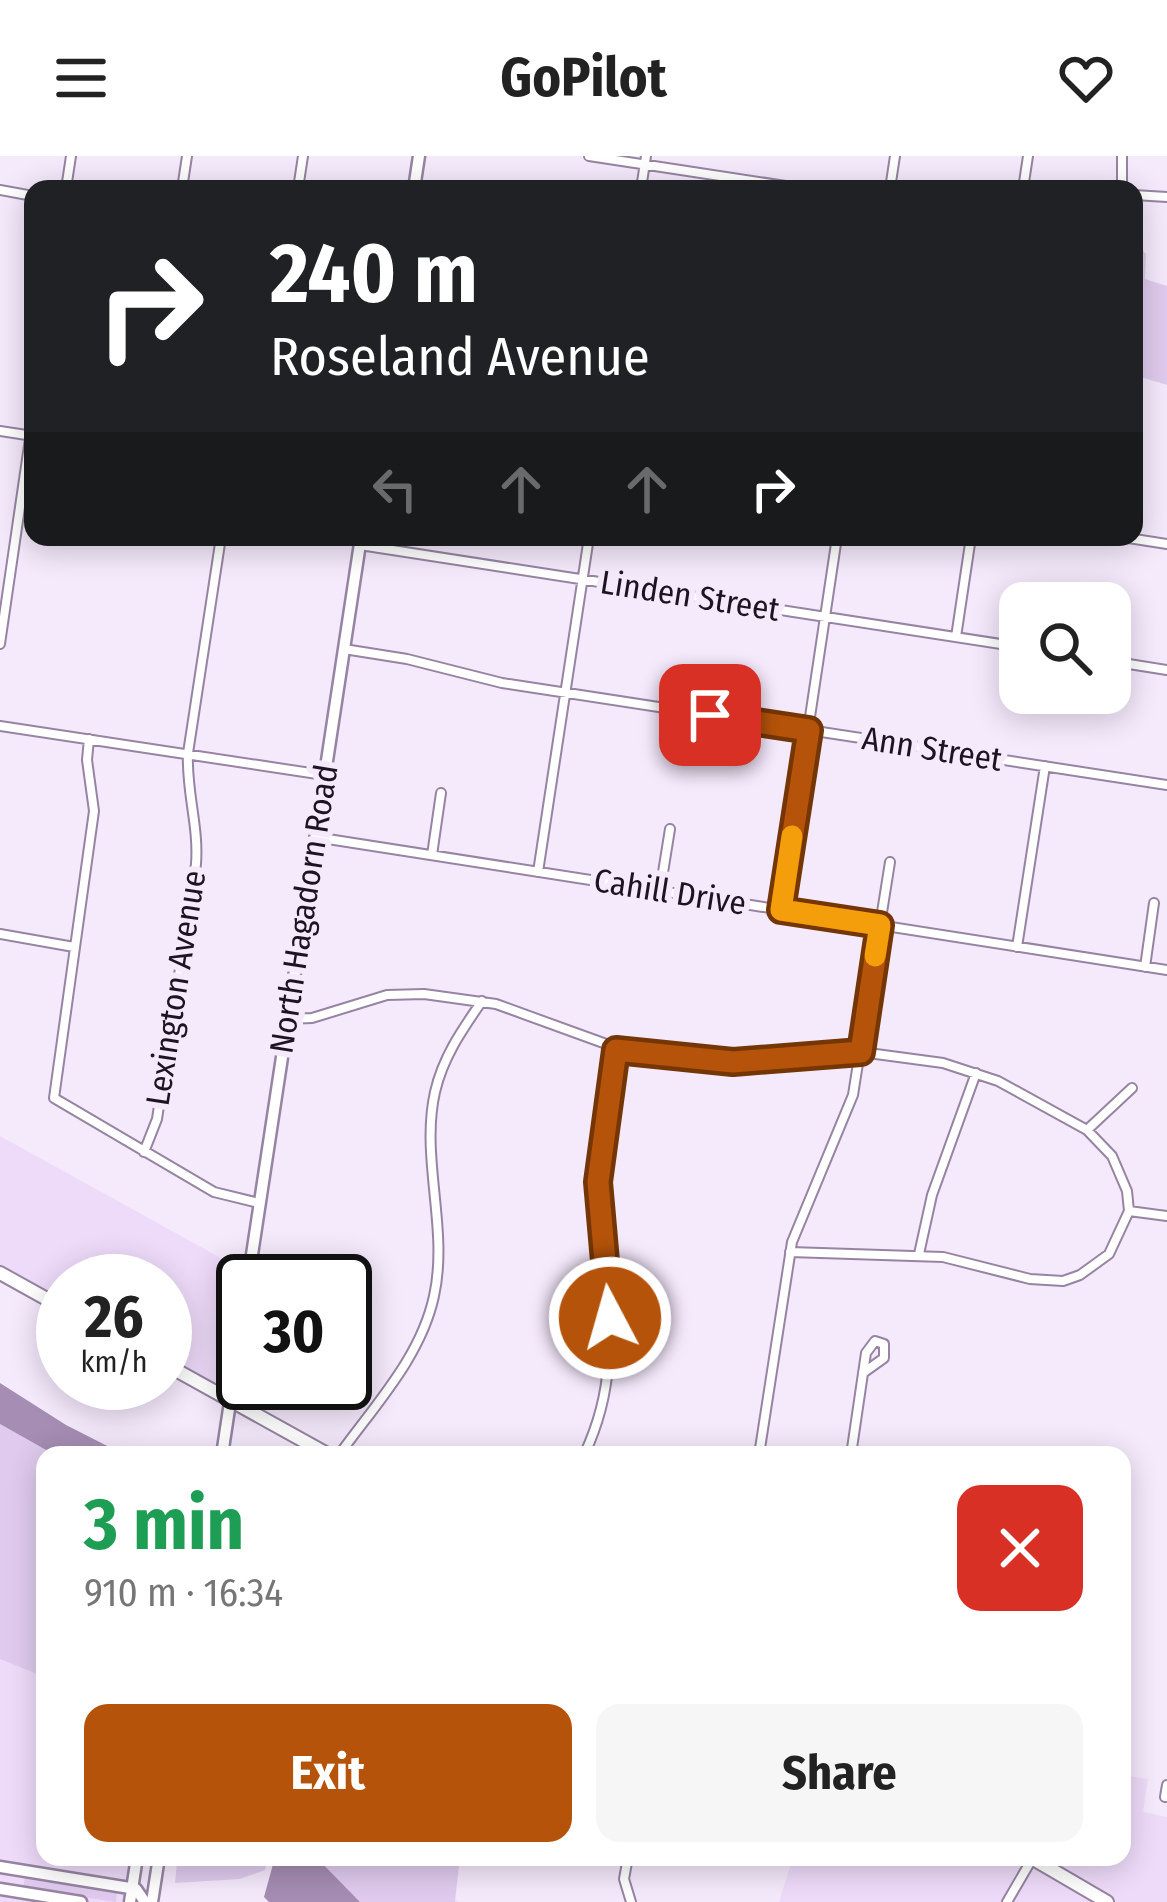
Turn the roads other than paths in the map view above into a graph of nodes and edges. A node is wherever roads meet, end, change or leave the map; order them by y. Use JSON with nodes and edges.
{"nodes":[{"id":1,"x":589,"y":156,"type":"edge"},
{"id":2,"x":645,"y":160,"type":"edge"},
{"id":3,"x":756,"y":180,"type":"edge"},
{"id":4,"x":24,"y":488,"type":"edge"},
{"id":5,"x":220,"y":546,"type":"edge"},
{"id":6,"x":359,"y":546,"type":"edge"},
{"id":7,"x":389,"y":546,"type":"edge"},
{"id":8,"x":588,"y":546,"type":"edge"},
{"id":9,"x":837,"y":546,"type":"edge"},
{"id":10,"x":970,"y":546,"type":"edge"},
{"id":11,"x":583,"y":579,"type":"junction"},
{"id":12,"x":826,"y":617,"type":"junction"},
{"id":13,"x":956,"y":637,"type":"junction"},
{"id":14,"x":0,"y":644,"type":"edge"},
{"id":15,"x":999,"y":644,"type":"edge"},
{"id":16,"x":344,"y":649,"type":"junction"},
{"id":17,"x":1131,"y":664,"type":"edge"},
{"id":18,"x":1167,"y":670,"type":"edge"},
{"id":19,"x":566,"y":693,"type":"junction"},
{"id":20,"x":0,"y":726,"type":"edge"},
{"id":21,"x":809,"y":730,"type":"junction"},
{"id":22,"x":89,"y":739,"type":"junction"},
{"id":23,"x":188,"y":753,"type":"junction"},
{"id":24,"x":1045,"y":766,"type":"junction"},
{"id":25,"x":324,"y":775,"type":"junction"},
{"id":26,"x":1167,"y":785,"type":"edge"},
{"id":27,"x":441,"y":793,"type":"dead end"},
{"id":28,"x":670,"y":829,"type":"dead end"},
{"id":29,"x":315,"y":837,"type":"junction"},
{"id":30,"x":432,"y":855,"type":"junction"},
{"id":31,"x":890,"y":862,"type":"dead end"},
{"id":32,"x":538,"y":872,"type":"junction"},
{"id":33,"x":660,"y":891,"type":"junction"},
{"id":34,"x":1154,"y":903,"type":"dead end"},
{"id":35,"x":781,"y":910,"type":"junction"},
{"id":36,"x":880,"y":925,"type":"junction"},
{"id":37,"x":0,"y":934,"type":"edge"},
{"id":38,"x":1017,"y":946,"type":"junction"},
{"id":39,"x":74,"y":947,"type":"junction"},
{"id":40,"x":1145,"y":967,"type":"junction"},
{"id":41,"x":1167,"y":970,"type":"edge"},
{"id":42,"x":482,"y":1001,"type":"junction"},
{"id":43,"x":287,"y":1019,"type":"junction"},
{"id":44,"x":616,"y":1050,"type":"junction"},
{"id":45,"x":861,"y":1052,"type":"junction"},
{"id":46,"x":976,"y":1073,"type":"junction"},
{"id":47,"x":1132,"y":1088,"type":"dead end"},
{"id":48,"x":1087,"y":1130,"type":"junction"},
{"id":49,"x":144,"y":1152,"type":"junction"},
{"id":50,"x":259,"y":1203,"type":"junction"},
{"id":51,"x":1129,"y":1211,"type":"junction"},
{"id":52,"x":1167,"y":1216,"type":"edge"},
{"id":53,"x":790,"y":1252,"type":"junction"},
{"id":54,"x":252,"y":1254,"type":"edge"},
{"id":55,"x":919,"y":1254,"type":"junction"},
{"id":56,"x":0,"y":1273,"type":"edge"},
{"id":57,"x":36,"y":1293,"type":"edge"},
{"id":58,"x":863,"y":1373,"type":"dead end"},
{"id":59,"x":229,"y":1410,"type":"edge"},
{"id":60,"x":249,"y":1410,"type":"edge"},
{"id":61,"x":223,"y":1446,"type":"edge"},
{"id":62,"x":313,"y":1446,"type":"edge"},
{"id":63,"x":346,"y":1446,"type":"edge"},
{"id":64,"x":587,"y":1446,"type":"edge"},
{"id":65,"x":760,"y":1446,"type":"edge"},
{"id":66,"x":851,"y":1446,"type":"edge"},
{"id":67,"x":1167,"y":1784,"type":"edge"},
{"id":68,"x":1165,"y":1797,"type":"edge"},
{"id":69,"x":158,"y":1866,"type":"edge"},
{"id":70,"x":627,"y":1866,"type":"edge"},
{"id":71,"x":1027,"y":1866,"type":"edge"},
{"id":72,"x":1045,"y":1866,"type":"edge"},
{"id":73,"x":1,"y":1871,"type":"edge"},
{"id":74,"x":0,"y":1889,"type":"edge"},
{"id":75,"x":131,"y":1895,"type":"edge"},
{"id":76,"x":81,"y":1902,"type":"edge"},
{"id":77,"x":149,"y":1902,"type":"edge"},
{"id":78,"x":631,"y":1902,"type":"edge"},
{"id":79,"x":1007,"y":1902,"type":"edge"},
{"id":80,"x":1107,"y":1902,"type":"edge"}],
"edges":[{"from":1,"to":2,"type":"street"},
{"from":2,"to":3,"type":"street"},
{"from":4,"to":14,"type":"street"},
{"from":5,"to":23,"type":"street","name":"Lexington Avenue"},
{"from":6,"to":16,"type":"street","name":"North Hagadorn Road"},
{"from":7,"to":11,"type":"street","name":"Linden Street"},
{"from":8,"to":11,"type":"street"},
{"from":9,"to":12,"type":"street"},
{"from":10,"to":13,"type":"street"},
{"from":11,"to":12,"type":"street","name":"Linden Street"},
{"from":11,"to":19,"type":"street"},
{"from":12,"to":13,"type":"street","name":"Linden Street"},
{"from":12,"to":21,"type":"street"},
{"from":13,"to":15,"type":"street","name":"Linden Street"},
{"from":16,"to":19,"type":"street","name":"Ann Street"},
{"from":16,"to":25,"type":"street","name":"North Hagadorn Road"},
{"from":17,"to":18,"type":"street"},
{"from":19,"to":21,"type":"street","name":"Ann Street"},
{"from":19,"to":32,"type":"street"},
{"from":20,"to":22,"type":"street"},
{"from":21,"to":24,"type":"street","name":"Ann Street"},
{"from":21,"to":35,"type":"street"},
{"from":22,"to":23,"type":"street"},
{"from":22,"to":39,"type":"street"},
{"from":23,"to":25,"type":"street"},
{"from":23,"to":49,"type":"street","name":"Lexington Avenue"},
{"from":24,"to":26,"type":"street","name":"Ann Street"},
{"from":24,"to":38,"type":"street"},
{"from":25,"to":29,"type":"street","name":"North Hagadorn Road"},
{"from":27,"to":30,"type":"street"},
{"from":28,"to":33,"type":"street"},
{"from":29,"to":30,"type":"street","name":"Cahill Drive"},
{"from":29,"to":43,"type":"street","name":"North Hagadorn Road"},
{"from":30,"to":32,"type":"street","name":"Cahill Drive"},
{"from":31,"to":36,"type":"street"},
{"from":32,"to":33,"type":"street","name":"Cahill Drive"},
{"from":33,"to":35,"type":"street","name":"Cahill Drive"},
{"from":34,"to":40,"type":"street"},
{"from":35,"to":36,"type":"street","name":"Cahill Drive"},
{"from":36,"to":38,"type":"street","name":"Cahill Drive"},
{"from":36,"to":45,"type":"street"},
{"from":37,"to":39,"type":"street"},
{"from":38,"to":40,"type":"street","name":"Cahill Drive"},
{"from":39,"to":49,"type":"street"},
{"from":40,"to":41,"type":"street","name":"Cahill Drive"},
{"from":42,"to":43,"type":"street"},
{"from":42,"to":44,"type":"street"},
{"from":42,"to":63,"type":"street"},
{"from":43,"to":50,"type":"street","name":"North Hagadorn Road"},
{"from":44,"to":45,"type":"street"},
{"from":44,"to":64,"type":"street"},
{"from":45,"to":46,"type":"street"},
{"from":45,"to":53,"type":"street"},
{"from":46,"to":48,"type":"street"},
{"from":46,"to":55,"type":"street"},
{"from":47,"to":48,"type":"street"},
{"from":48,"to":51,"type":"street"},
{"from":49,"to":50,"type":"street"},
{"from":50,"to":54,"type":"street","name":"North Hagadorn Road"},
{"from":51,"to":52,"type":"street"},
{"from":51,"to":55,"type":"street"},
{"from":53,"to":55,"type":"street"},
{"from":53,"to":65,"type":"street"},
{"from":56,"to":57,"type":"main road"},
{"from":58,"to":66,"type":"street"},
{"from":59,"to":61,"type":"street"},
{"from":60,"to":62,"type":"main road"},
{"from":67,"to":68,"type":"street"},
{"from":69,"to":77,"type":"street"},
{"from":70,"to":78,"type":"street"},
{"from":71,"to":79,"type":"street"},
{"from":72,"to":80,"type":"main road"},
{"from":73,"to":75,"type":"street"},
{"from":74,"to":76,"type":"street"},
{"from":75,"to":77,"type":"street"}]}
